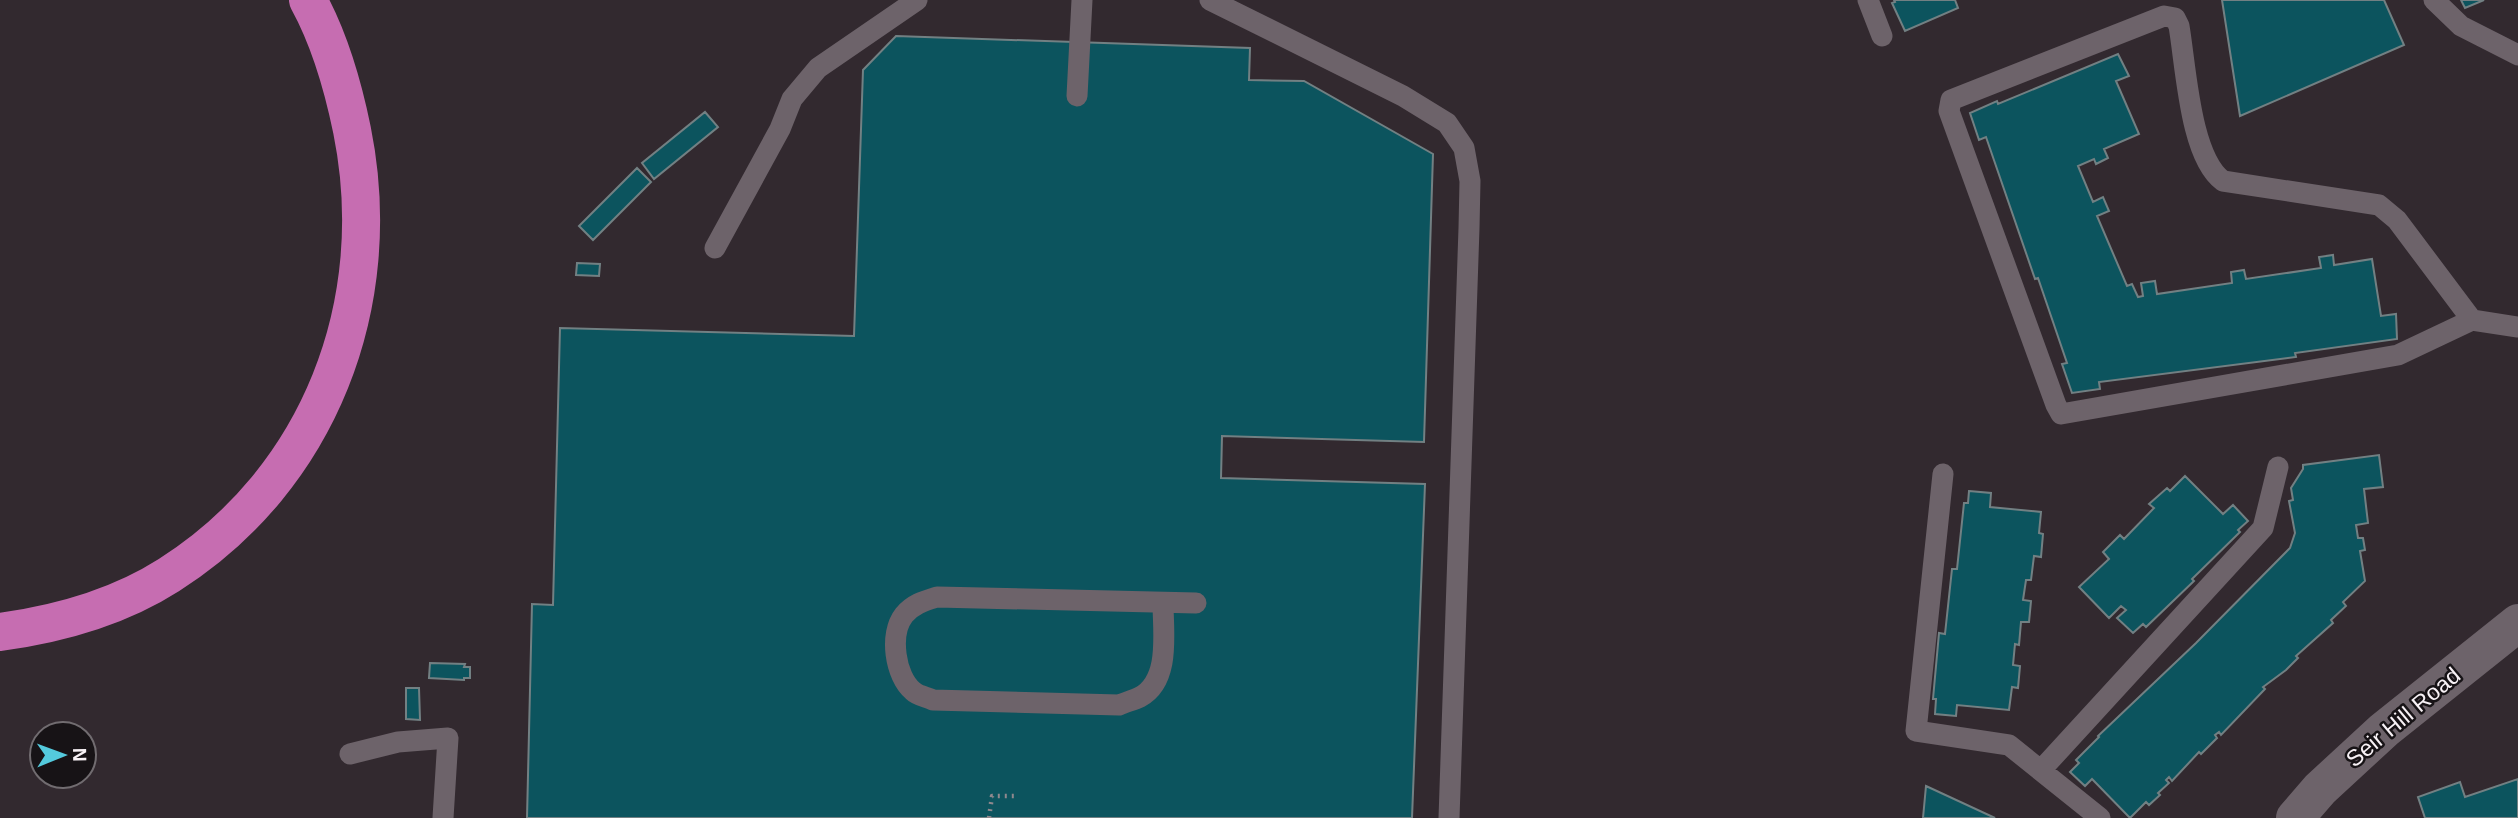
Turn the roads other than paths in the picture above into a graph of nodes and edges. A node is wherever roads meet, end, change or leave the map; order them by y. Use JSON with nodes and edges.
{"nodes":[{"id":1,"x":308,"y":0,"type":"edge"},
{"id":2,"x":917,"y":0,"type":"edge"},
{"id":3,"x":1082,"y":0,"type":"edge"},
{"id":4,"x":1210,"y":0,"type":"edge"},
{"id":5,"x":1868,"y":0,"type":"edge"},
{"id":6,"x":2434,"y":0,"type":"edge"},
{"id":7,"x":1882,"y":36,"type":"dead end"},
{"id":8,"x":2518,"y":55,"type":"edge"},
{"id":9,"x":1077,"y":96,"type":"dead end"},
{"id":10,"x":715,"y":248,"type":"dead end"},
{"id":11,"x":2472,"y":320,"type":"junction"},
{"id":12,"x":2518,"y":327,"type":"edge"},
{"id":13,"x":2278,"y":467,"type":"dead end"},
{"id":14,"x":1943,"y":474,"type":"dead end"},
{"id":15,"x":1163,"y":603,"type":"junction"},
{"id":16,"x":1196,"y":603,"type":"dead end"},
{"id":17,"x":2518,"y":623,"type":"edge"},
{"id":18,"x":0,"y":632,"type":"edge"},
{"id":19,"x":350,"y":754,"type":"dead end"},
{"id":20,"x":2041,"y":770,"type":"junction"},
{"id":21,"x":443,"y":818,"type":"edge"},
{"id":22,"x":1449,"y":818,"type":"edge"},
{"id":23,"x":2100,"y":818,"type":"edge"},
{"id":24,"x":2295,"y":818,"type":"edge"}],
"edges":[{"from":1,"to":18,"type":"highway"},
{"from":2,"to":10,"type":"lane"},
{"from":3,"to":9,"type":"lane"},
{"from":4,"to":22,"type":"lane"},
{"from":5,"to":7,"type":"lane"},
{"from":6,"to":8,"type":"lane"},
{"from":11,"to":11,"type":"lane"},
{"from":11,"to":12,"type":"lane"},
{"from":13,"to":20,"type":"lane"},
{"from":14,"to":20,"type":"lane"},
{"from":15,"to":15,"type":"lane"},
{"from":15,"to":16,"type":"lane"},
{"from":17,"to":24,"type":"street","name":"Seir Hill Road"},
{"from":19,"to":21,"type":"lane"},
{"from":20,"to":23,"type":"lane"}]}
